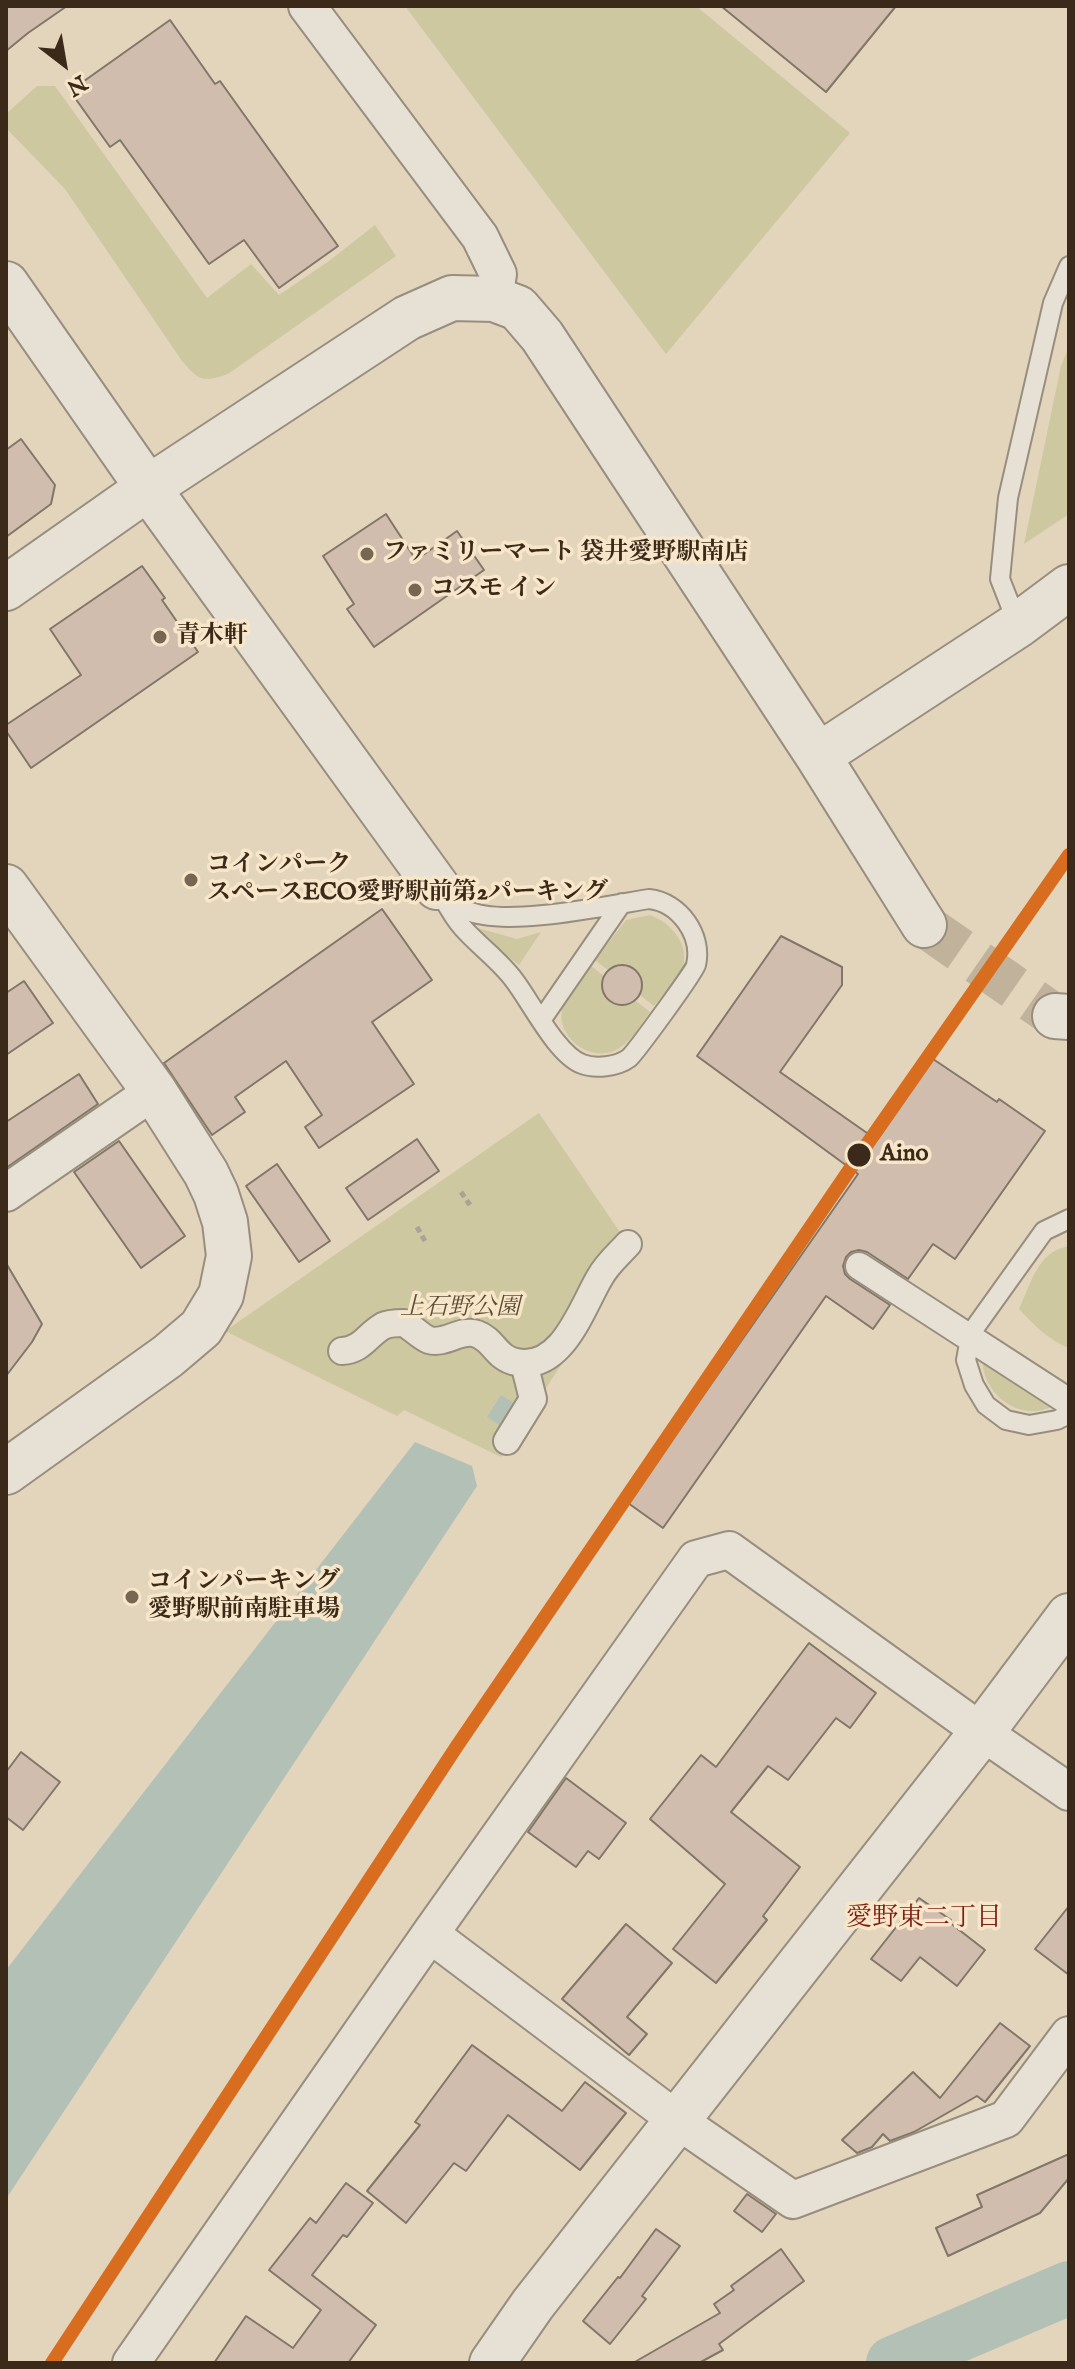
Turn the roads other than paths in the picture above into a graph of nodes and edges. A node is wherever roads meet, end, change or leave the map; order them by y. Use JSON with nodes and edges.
{"nodes":[{"id":1,"x":307,"y":6,"type":"edge"},
{"id":2,"x":1069,"y":266,"type":"edge"},
{"id":3,"x":6,"y":284,"type":"edge"},
{"id":4,"x":494,"y":299,"type":"junction"},
{"id":5,"x":148,"y":488,"type":"junction"},
{"id":6,"x":1069,"y":587,"type":"edge"},
{"id":7,"x":6,"y":588,"type":"edge"},
{"id":8,"x":1018,"y":625,"type":"junction"},
{"id":9,"x":818,"y":756,"type":"junction"},
{"id":10,"x":437,"y":887,"type":"junction"},
{"id":11,"x":9,"y":897,"type":"edge"},
{"id":12,"x":622,"y":903,"type":"junction"},
{"id":13,"x":924,"y":925,"type":"tunnel mouth"},
{"id":14,"x":542,"y":1019,"type":"junction"},
{"id":15,"x":154,"y":1091,"type":"junction"},
{"id":16,"x":6,"y":1193,"type":"edge"},
{"id":17,"x":1068,"y":1220,"type":"edge"},
{"id":18,"x":628,"y":1244,"type":"dead end"},
{"id":19,"x":859,"y":1266,"type":"dead end"},
{"id":20,"x":342,"y":1351,"type":"dead end"},
{"id":21,"x":524,"y":1363,"type":"junction"},
{"id":22,"x":1069,"y":1402,"type":"edge"},
{"id":23,"x":1069,"y":1414,"type":"edge"},
{"id":24,"x":507,"y":1441,"type":"dead end"},
{"id":25,"x":6,"y":1472,"type":"edge"},
{"id":26,"x":1069,"y":1616,"type":"edge"},
{"id":27,"x":982,"y":1732,"type":"junction"},
{"id":28,"x":1069,"y":1792,"type":"edge"},
{"id":29,"x":430,"y":1934,"type":"junction"},
{"id":30,"x":1069,"y":2035,"type":"edge"},
{"id":31,"x":677,"y":2120,"type":"junction"},
{"id":32,"x":131,"y":2363,"type":"edge"},
{"id":33,"x":492,"y":2363,"type":"edge"}],
"edges":[{"from":1,"to":4,"type":"street"},
{"from":2,"to":8,"type":"lane"},
{"from":3,"to":5,"type":"street"},
{"from":4,"to":5,"type":"street"},
{"from":4,"to":9,"type":"street"},
{"from":5,"to":7,"type":"street"},
{"from":5,"to":10,"type":"street"},
{"from":6,"to":8,"type":"street"},
{"from":8,"to":9,"type":"street"},
{"from":9,"to":13,"type":"street"},
{"from":10,"to":12,"type":"lane"},
{"from":10,"to":14,"type":"lane"},
{"from":11,"to":15,"type":"street"},
{"from":12,"to":14,"type":"lane"},
{"from":12,"to":14,"type":"lane"},
{"from":15,"to":16,"type":"street"},
{"from":15,"to":25,"type":"street"},
{"from":17,"to":23,"type":"lane"},
{"from":18,"to":21,"type":"street"},
{"from":19,"to":22,"type":"street"},
{"from":20,"to":21,"type":"street"},
{"from":21,"to":24,"type":"street"},
{"from":26,"to":27,"type":"street"},
{"from":27,"to":28,"type":"street"},
{"from":27,"to":29,"type":"street"},
{"from":27,"to":31,"type":"street"},
{"from":29,"to":31,"type":"street"},
{"from":29,"to":32,"type":"street"},
{"from":30,"to":31,"type":"street"},
{"from":31,"to":33,"type":"street"}]}
